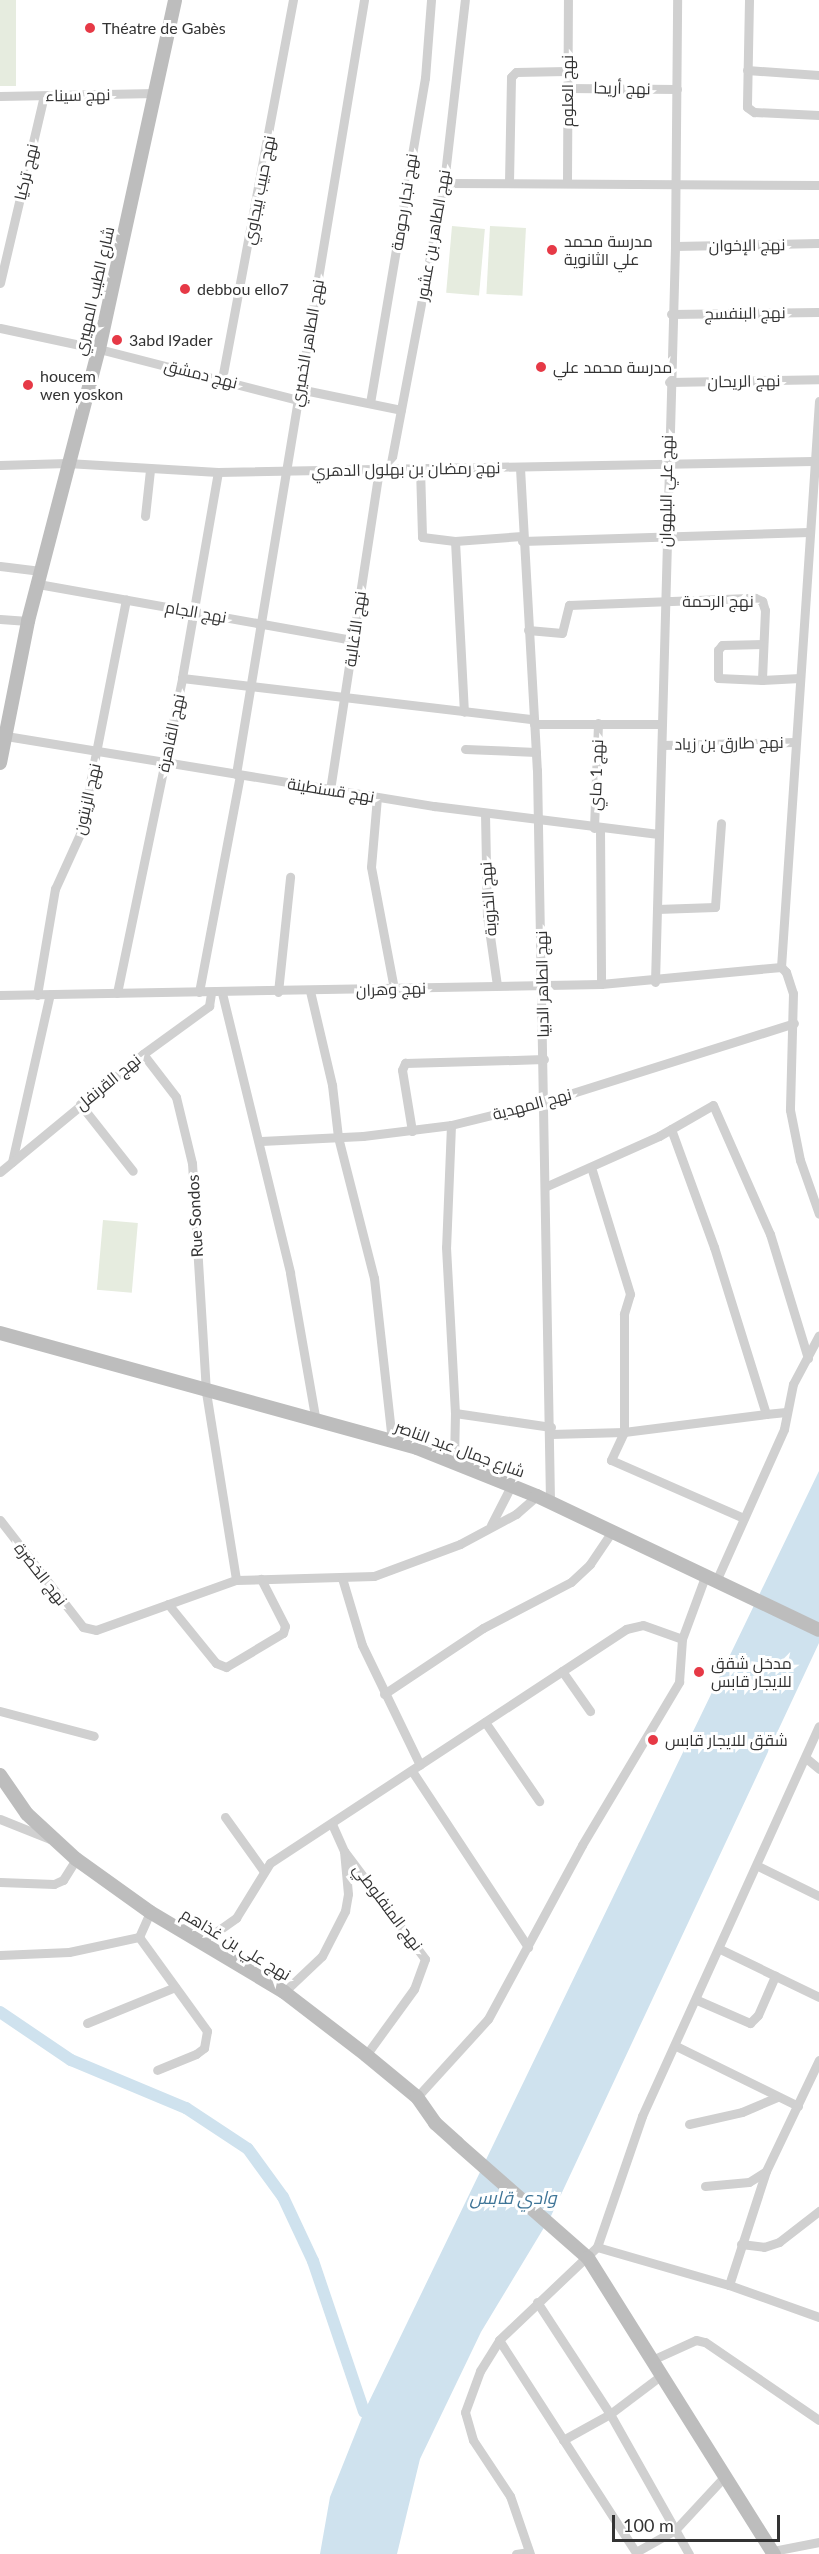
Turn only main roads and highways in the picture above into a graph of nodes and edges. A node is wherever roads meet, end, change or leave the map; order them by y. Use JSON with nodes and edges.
{"nodes":[{"id":1,"x":175,"y":0,"type":"edge"},
{"id":2,"x":5,"y":729,"type":"edge"},
{"id":3,"x":0,"y":763,"type":"edge"},
{"id":4,"x":0,"y":1333,"type":"edge"},
{"id":5,"x":819,"y":1630,"type":"edge"},
{"id":6,"x":0,"y":1774,"type":"edge"},
{"id":7,"x":773,"y":2553,"type":"edge"}],
"edges":[{"from":1,"to":2,"type":"main road","name":"شارع الطيب المهيري"},
{"from":2,"to":3,"type":"main road","name":"شارع الطيب المهيري"},
{"from":4,"to":5,"type":"main road","name":"شارع جمال عبد الناصر"},
{"from":6,"to":7,"type":"main road","name":"نهج علي بن غذاهم"}]}
